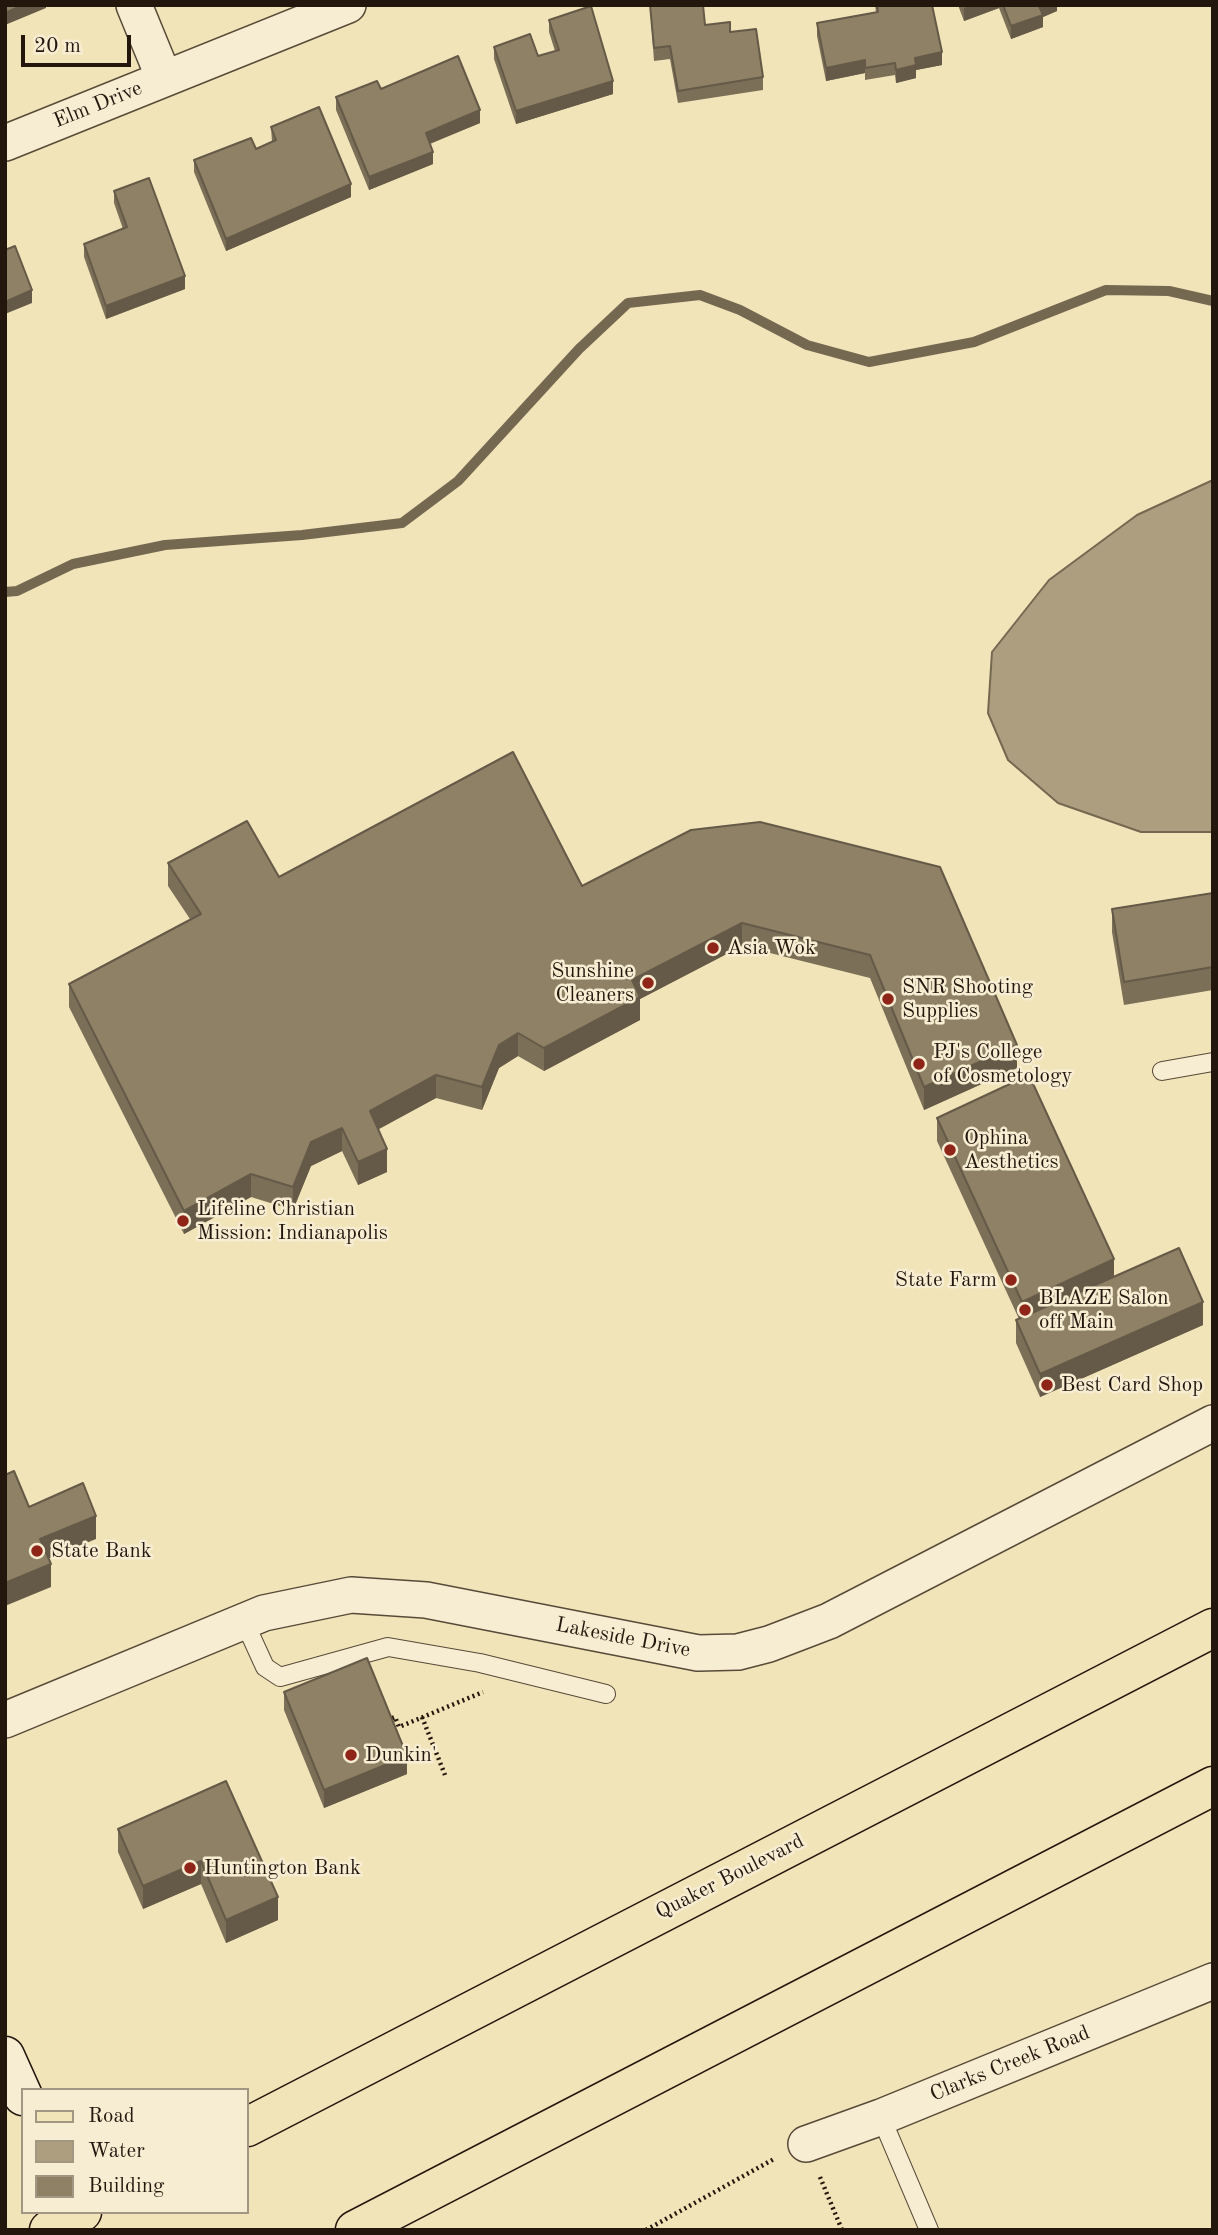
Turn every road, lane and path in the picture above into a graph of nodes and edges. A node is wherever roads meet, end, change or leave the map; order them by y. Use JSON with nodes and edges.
{"nodes":[{"id":1,"x":134,"y":5,"type":"edge"},
{"id":2,"x":348,"y":5,"type":"edge"},
{"id":3,"x":163,"y":78,"type":"junction"},
{"id":4,"x":5,"y":143,"type":"edge"},
{"id":5,"x":1213,"y":1062,"type":"edge"},
{"id":6,"x":1162,"y":1071,"type":"dead end"},
{"id":7,"x":1213,"y":1423,"type":"edge"},
{"id":8,"x":244,"y":1621,"type":"junction"},
{"id":9,"x":1213,"y":1628,"type":"edge"},
{"id":10,"x":606,"y":1694,"type":"dead end"},
{"id":11,"x":422,"y":1717,"type":"dead end"},
{"id":12,"x":5,"y":1720,"type":"edge"},
{"id":13,"x":445,"y":1775,"type":"dead end"},
{"id":14,"x":1213,"y":1786,"type":"edge"},
{"id":15,"x":1213,"y":1980,"type":"edge"},
{"id":16,"x":5,"y":2056,"type":"edge"},
{"id":17,"x":21,"y":2092,"type":"edge"},
{"id":18,"x":881,"y":2117,"type":"junction"},
{"id":19,"x":248,"y":2126,"type":"edge"},
{"id":20,"x":806,"y":2144,"type":"junction"},
{"id":21,"x":355,"y":2230,"type":"edge"},
{"id":22,"x":646,"y":2230,"type":"edge"},
{"id":23,"x":842,"y":2230,"type":"edge"},
{"id":24,"x":929,"y":2230,"type":"edge"}],
"edges":[{"from":1,"to":3,"type":"street"},
{"from":2,"to":3,"type":"street","name":"Elm Drive"},
{"from":3,"to":4,"type":"street","name":"Elm Drive"},
{"from":5,"to":6,"type":"lane"},
{"from":7,"to":8,"type":"street","name":"Lakeside Drive"},
{"from":8,"to":10,"type":"lane"},
{"from":8,"to":12,"type":"street","name":"Lakeside Drive"},
{"from":9,"to":19,"type":"main road","name":"Quaker Boulevard"},
{"from":11,"to":13,"type":"path"},
{"from":14,"to":21,"type":"main road"},
{"from":15,"to":18,"type":"street","name":"Clarks Creek Road"},
{"from":16,"to":17,"type":"street"},
{"from":18,"to":20,"type":"street","name":"Clarks Creek Road"},
{"from":18,"to":24,"type":"lane"},
{"from":20,"to":22,"type":"path"},
{"from":20,"to":23,"type":"path"}]}
